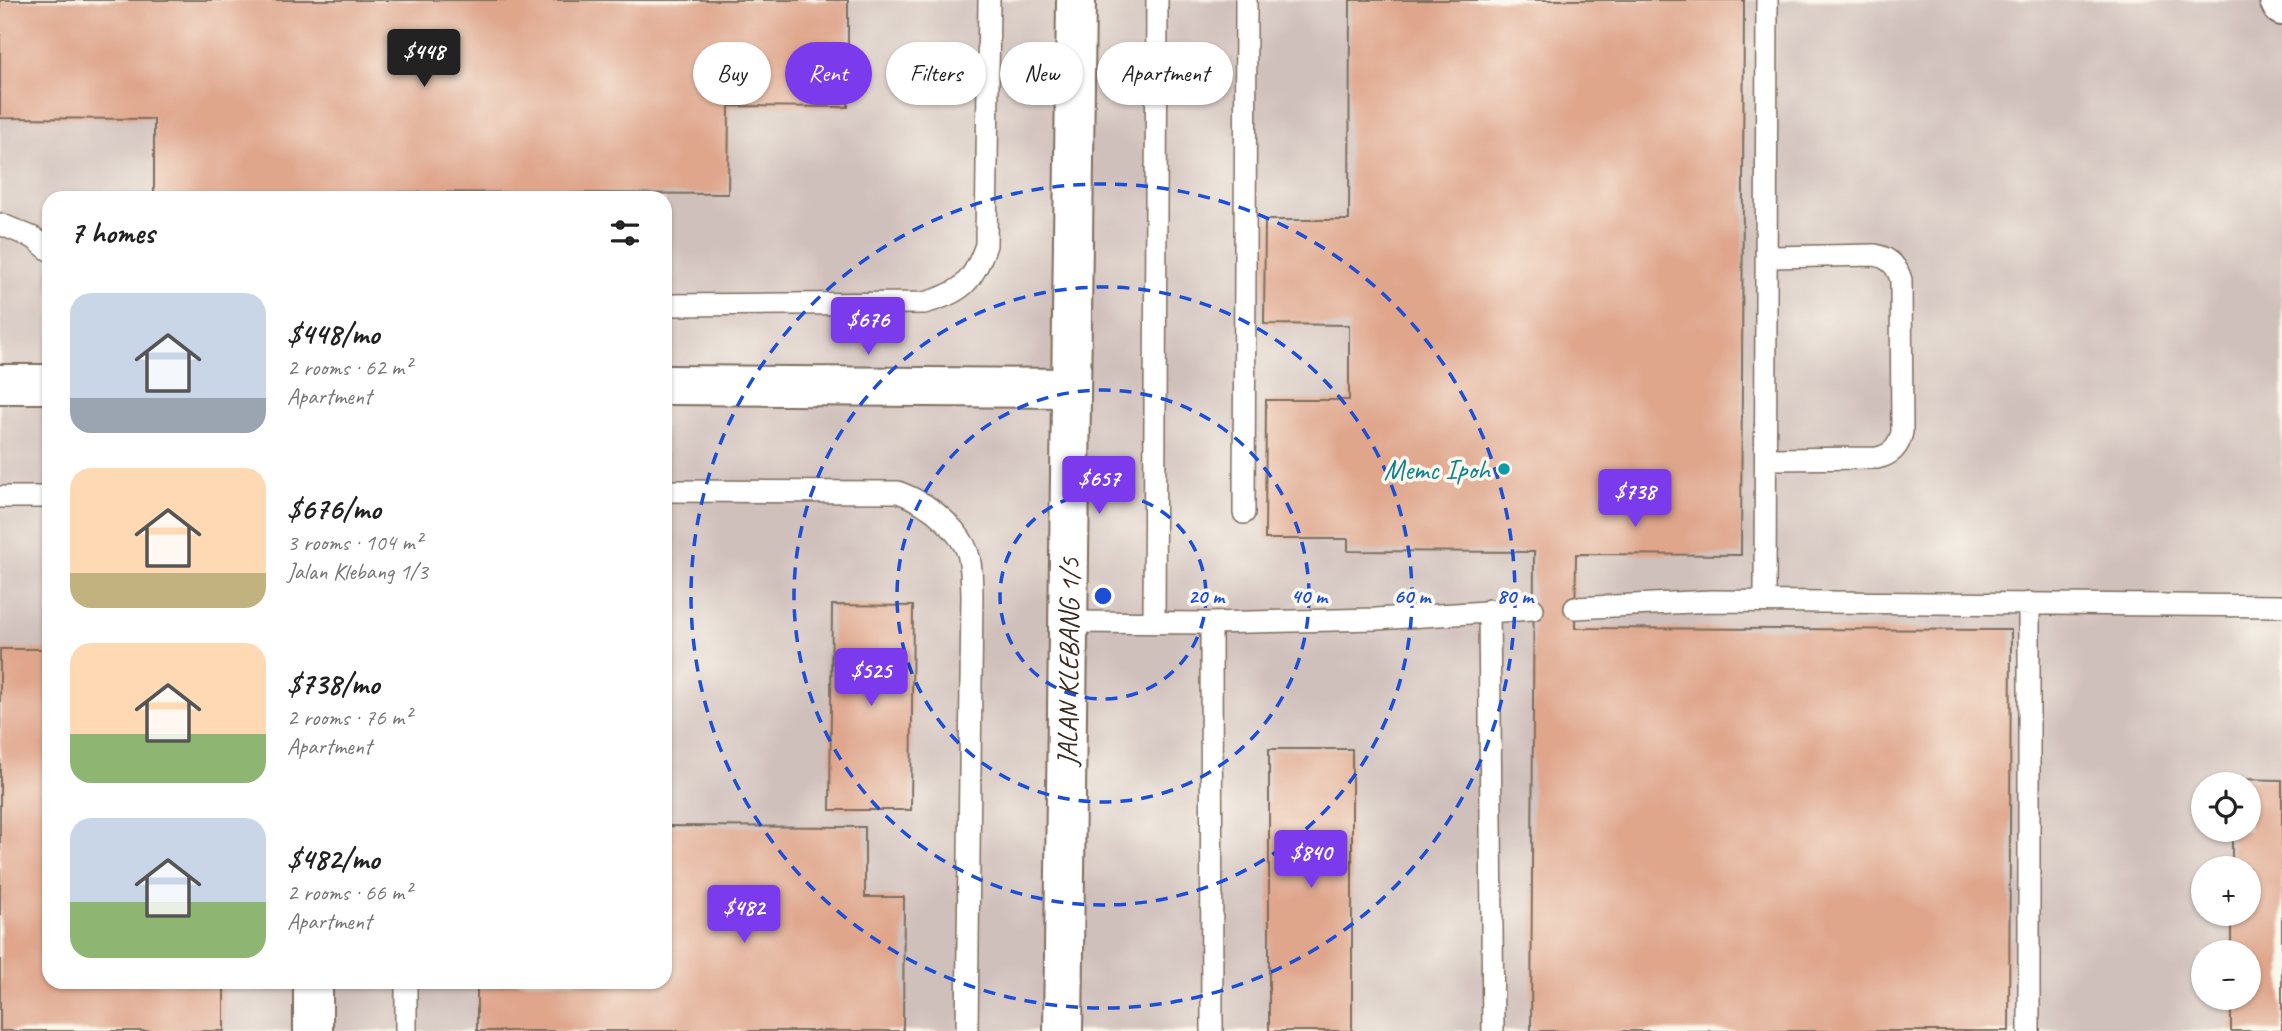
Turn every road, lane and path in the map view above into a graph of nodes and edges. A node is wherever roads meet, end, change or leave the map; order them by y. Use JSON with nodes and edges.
{"nodes":[{"id":1,"x":989,"y":0,"type":"edge"},
{"id":2,"x":1076,"y":0,"type":"edge"},
{"id":3,"x":1157,"y":0,"type":"edge"},
{"id":4,"x":1246,"y":0,"type":"edge"},
{"id":5,"x":1768,"y":0,"type":"edge"},
{"id":6,"x":2279,"y":0,"type":"edge"},
{"id":7,"x":2282,"y":6,"type":"edge"},
{"id":8,"x":0,"y":224,"type":"edge"},
{"id":9,"x":42,"y":244,"type":"edge"},
{"id":10,"x":1768,"y":257,"type":"junction"},
{"id":11,"x":672,"y":305,"type":"edge"},
{"id":12,"x":0,"y":384,"type":"edge"},
{"id":13,"x":42,"y":384,"type":"edge"},
{"id":14,"x":672,"y":386,"type":"edge"},
{"id":15,"x":1071,"y":388,"type":"junction"},
{"id":16,"x":1766,"y":459,"type":"junction"},
{"id":17,"x":672,"y":491,"type":"edge"},
{"id":18,"x":0,"y":497,"type":"edge"},
{"id":19,"x":42,"y":497,"type":"edge"},
{"id":20,"x":1244,"y":513,"type":"dead end"},
{"id":21,"x":1765,"y":601,"type":"junction"},
{"id":22,"x":2029,"y":603,"type":"junction"},
{"id":23,"x":2282,"y":606,"type":"edge"},
{"id":24,"x":1575,"y":608,"type":"dead end"},
{"id":25,"x":1533,"y":609,"type":"dead end"},
{"id":26,"x":1489,"y":610,"type":"junction"},
{"id":27,"x":1068,"y":622,"type":"junction"},
{"id":28,"x":1154,"y":622,"type":"junction"},
{"id":29,"x":1211,"y":623,"type":"junction"},
{"id":30,"x":313,"y":989,"type":"edge"},
{"id":31,"x":406,"y":989,"type":"edge"},
{"id":32,"x":313,"y":1031,"type":"edge"},
{"id":33,"x":406,"y":1031,"type":"edge"},
{"id":34,"x":967,"y":1031,"type":"edge"},
{"id":35,"x":1063,"y":1031,"type":"edge"},
{"id":36,"x":1212,"y":1031,"type":"edge"},
{"id":37,"x":1493,"y":1031,"type":"edge"},
{"id":38,"x":2029,"y":1031,"type":"edge"}],
"edges":[{"from":1,"to":11,"type":"lane"},
{"from":2,"to":15,"type":"street","name":"JALAN KLEBANG 1/5"},
{"from":3,"to":28,"type":"lane"},
{"from":4,"to":20,"type":"lane"},
{"from":5,"to":10,"type":"lane"},
{"from":6,"to":7,"type":"street"},
{"from":8,"to":9,"type":"lane"},
{"from":10,"to":16,"type":"lane"},
{"from":10,"to":16,"type":"lane"},
{"from":12,"to":13,"type":"street"},
{"from":14,"to":15,"type":"street"},
{"from":15,"to":27,"type":"street","name":"JALAN KLEBANG 1/5"},
{"from":16,"to":21,"type":"lane"},
{"from":17,"to":34,"type":"lane"},
{"from":18,"to":19,"type":"lane"},
{"from":21,"to":22,"type":"lane"},
{"from":21,"to":24,"type":"lane"},
{"from":22,"to":23,"type":"lane"},
{"from":22,"to":38,"type":"lane"},
{"from":25,"to":26,"type":"lane"},
{"from":26,"to":29,"type":"lane"},
{"from":26,"to":37,"type":"lane"},
{"from":27,"to":28,"type":"lane"},
{"from":27,"to":35,"type":"street","name":"JALAN KLEBANG 1/5"},
{"from":28,"to":29,"type":"lane"},
{"from":29,"to":36,"type":"lane"},
{"from":30,"to":32,"type":"street"},
{"from":31,"to":33,"type":"lane"}]}
